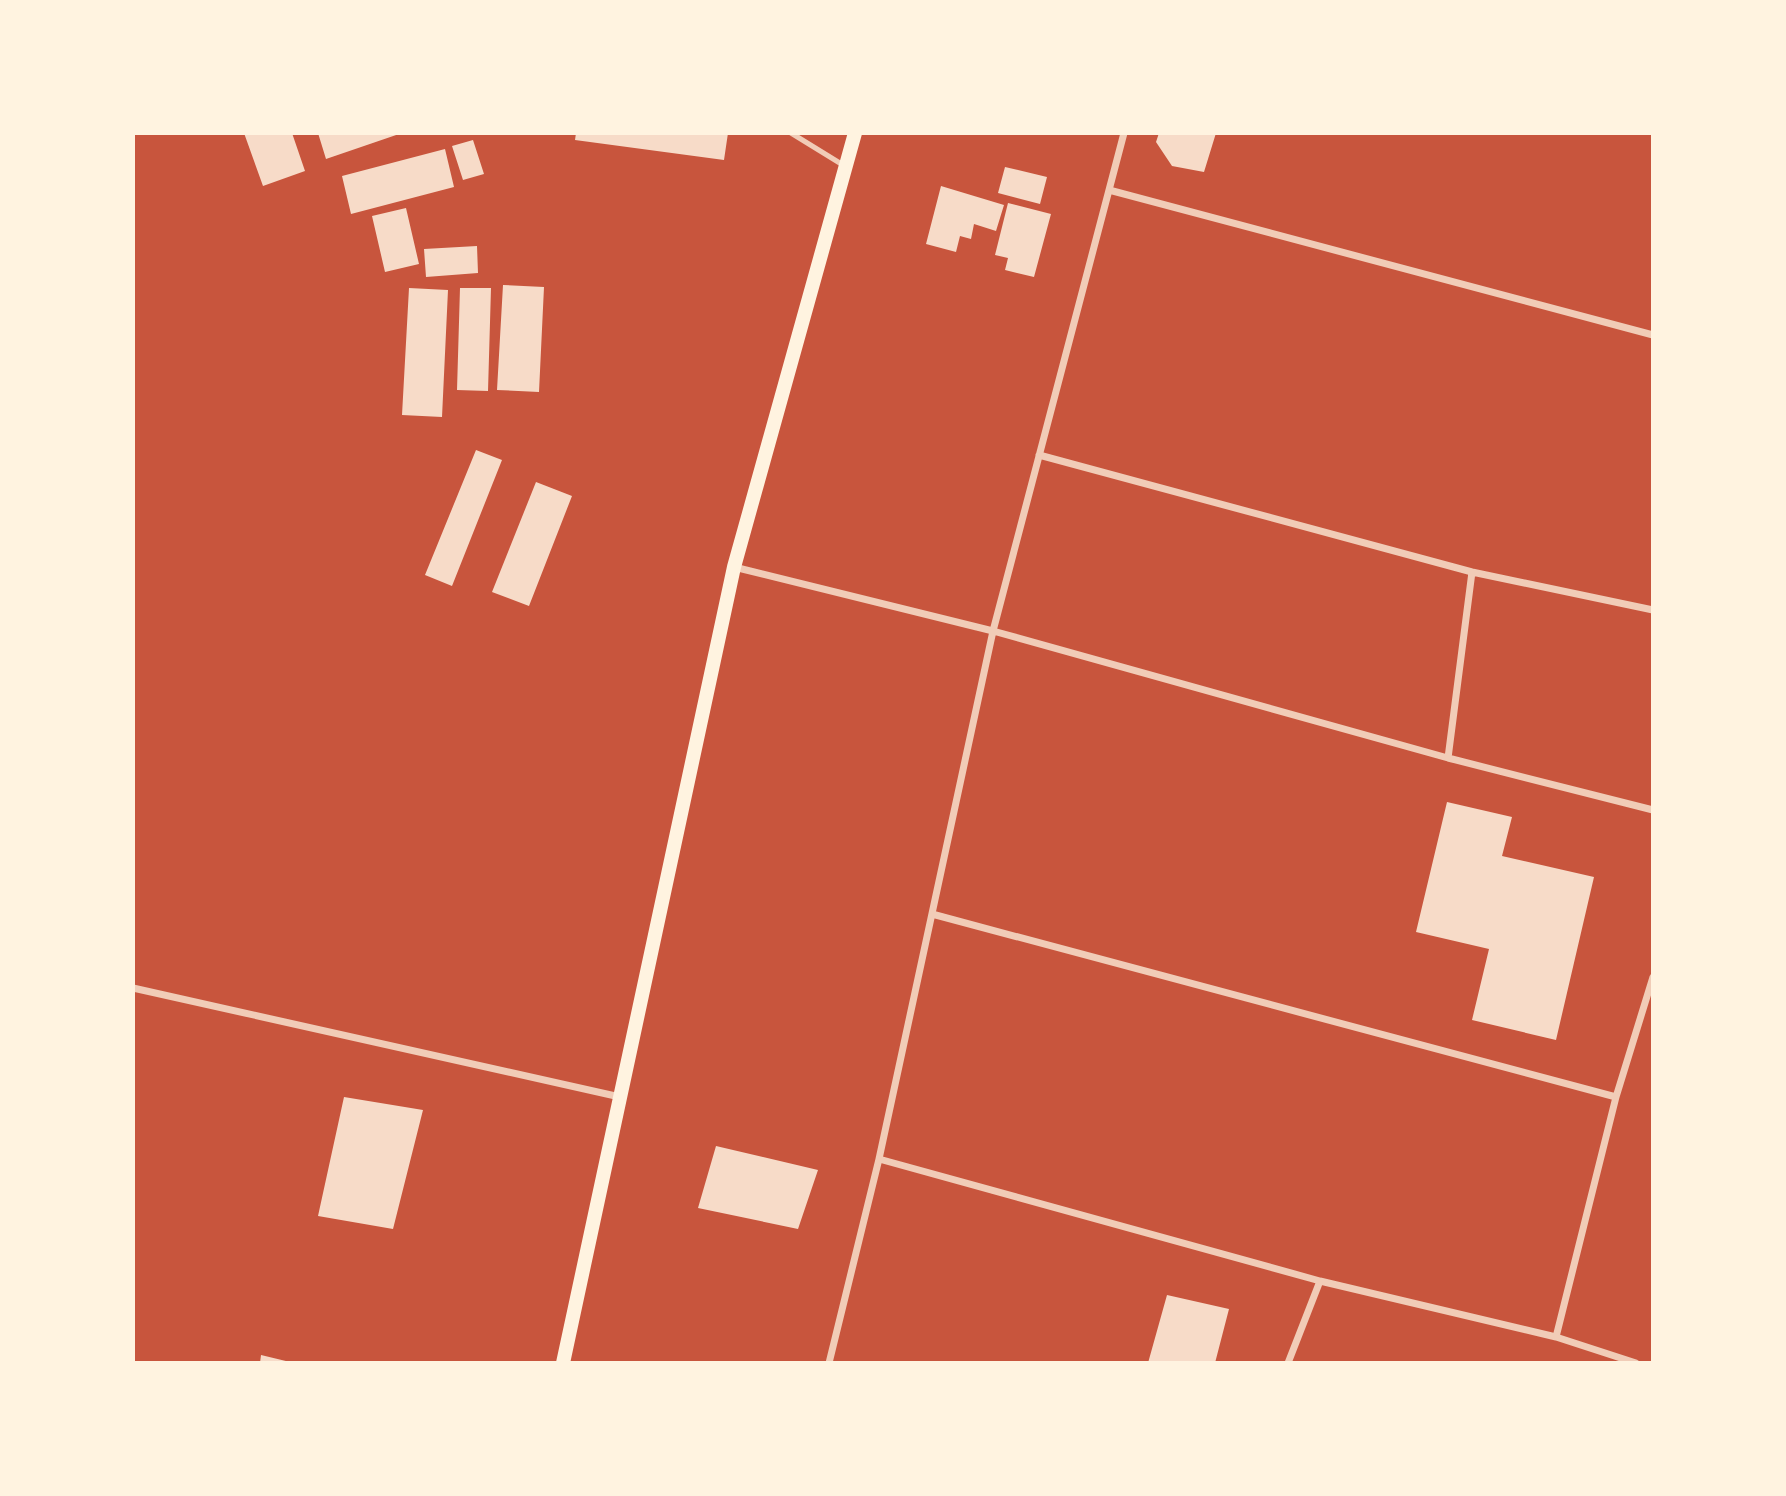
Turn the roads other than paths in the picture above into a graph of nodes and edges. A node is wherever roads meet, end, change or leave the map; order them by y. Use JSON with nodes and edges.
{"nodes":[{"id":1,"x":791,"y":133,"type":"edge"},
{"id":2,"x":855,"y":133,"type":"edge"},
{"id":3,"x":1124,"y":133,"type":"edge"},
{"id":4,"x":846,"y":167,"type":"junction"},
{"id":5,"x":1109,"y":190,"type":"junction"},
{"id":6,"x":1653,"y":335,"type":"edge"},
{"id":7,"x":1039,"y":455,"type":"junction"},
{"id":8,"x":734,"y":567,"type":"junction"},
{"id":9,"x":1472,"y":572,"type":"junction"},
{"id":10,"x":1653,"y":610,"type":"edge"},
{"id":11,"x":993,"y":631,"type":"junction"},
{"id":12,"x":1448,"y":758,"type":"junction"},
{"id":13,"x":1653,"y":810,"type":"edge"},
{"id":14,"x":932,"y":914,"type":"junction"},
{"id":15,"x":1653,"y":977,"type":"edge"},
{"id":16,"x":133,"y":988,"type":"edge"},
{"id":17,"x":620,"y":1097,"type":"junction"},
{"id":18,"x":1616,"y":1097,"type":"junction"},
{"id":19,"x":879,"y":1159,"type":"junction"},
{"id":20,"x":1320,"y":1280,"type":"junction"},
{"id":21,"x":1556,"y":1337,"type":"junction"},
{"id":22,"x":563,"y":1363,"type":"edge"},
{"id":23,"x":829,"y":1363,"type":"edge"},
{"id":24,"x":1288,"y":1363,"type":"edge"},
{"id":25,"x":1636,"y":1363,"type":"edge"}],
"edges":[{"from":1,"to":4,"type":"lane"},
{"from":2,"to":4,"type":"main road"},
{"from":3,"to":5,"type":"street"},
{"from":4,"to":8,"type":"main road"},
{"from":5,"to":6,"type":"street"},
{"from":5,"to":7,"type":"street"},
{"from":7,"to":9,"type":"street"},
{"from":7,"to":11,"type":"street"},
{"from":8,"to":11,"type":"street"},
{"from":8,"to":17,"type":"main road"},
{"from":9,"to":10,"type":"street"},
{"from":9,"to":12,"type":"street"},
{"from":11,"to":12,"type":"street"},
{"from":11,"to":14,"type":"street"},
{"from":12,"to":13,"type":"street"},
{"from":14,"to":18,"type":"street"},
{"from":14,"to":19,"type":"street"},
{"from":15,"to":18,"type":"street"},
{"from":16,"to":17,"type":"street"},
{"from":17,"to":22,"type":"main road"},
{"from":18,"to":21,"type":"street"},
{"from":19,"to":20,"type":"street"},
{"from":19,"to":23,"type":"street"},
{"from":20,"to":21,"type":"street"},
{"from":20,"to":24,"type":"street"},
{"from":21,"to":25,"type":"street"}]}
